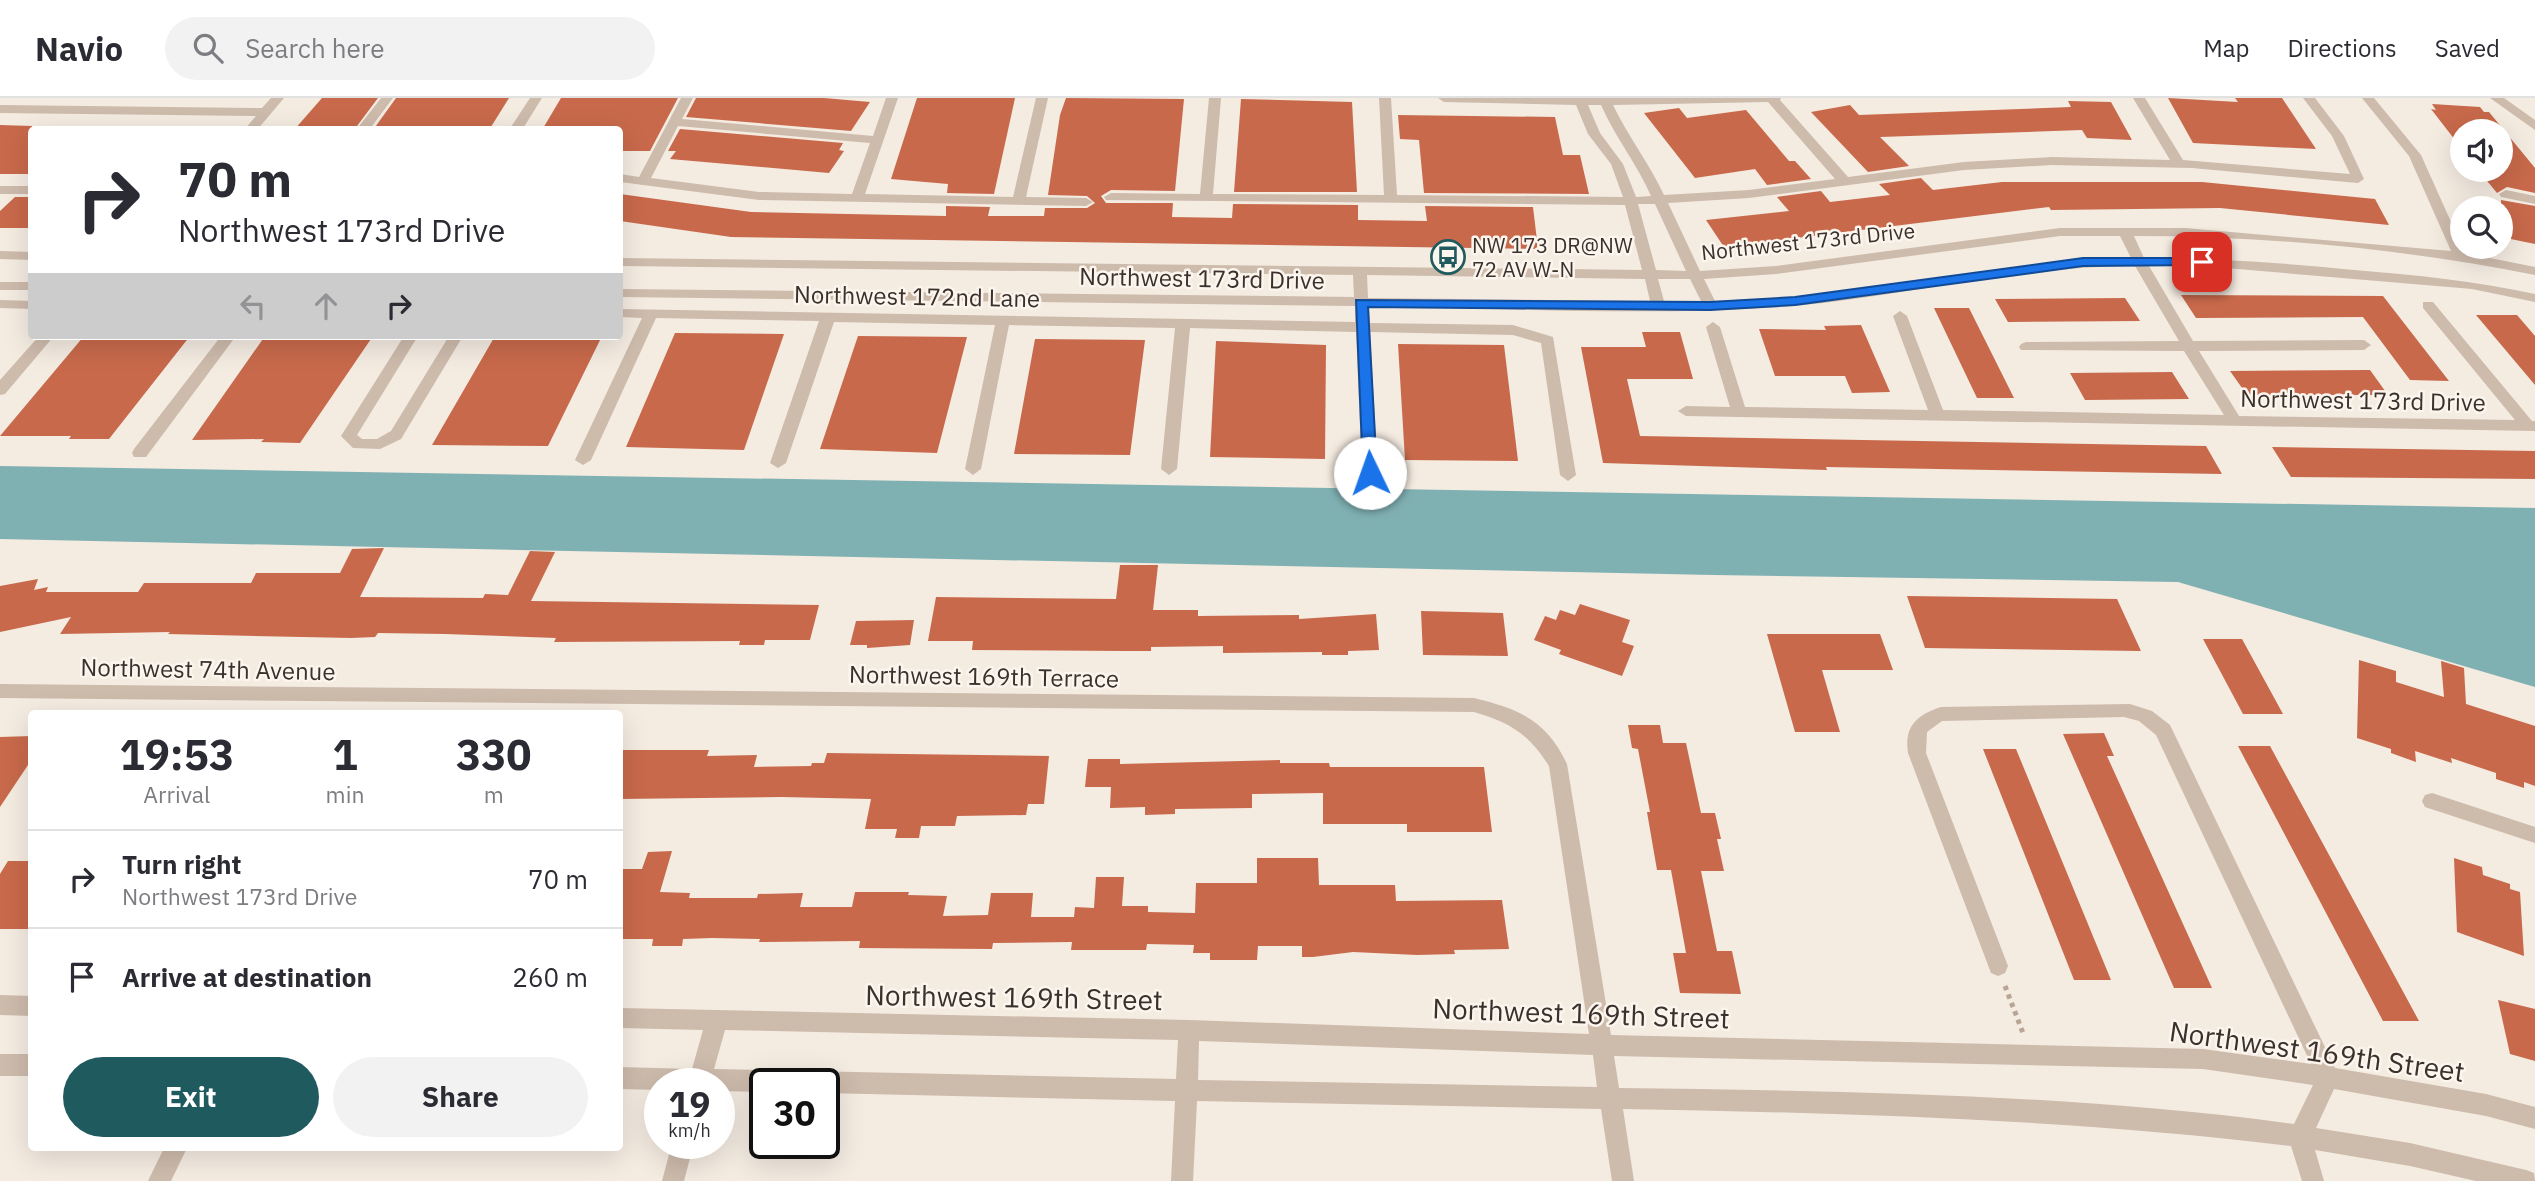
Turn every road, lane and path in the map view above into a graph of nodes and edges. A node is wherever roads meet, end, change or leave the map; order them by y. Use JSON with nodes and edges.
{"nodes":[{"id":1,"x":278,"y":98,"type":"edge"},
{"id":2,"x":387,"y":98,"type":"edge"},
{"id":3,"x":536,"y":98,"type":"edge"},
{"id":4,"x":687,"y":98,"type":"edge"},
{"id":5,"x":892,"y":98,"type":"edge"},
{"id":6,"x":1042,"y":98,"type":"edge"},
{"id":7,"x":1215,"y":98,"type":"edge"},
{"id":8,"x":1385,"y":98,"type":"edge"},
{"id":9,"x":1444,"y":98,"type":"edge"},
{"id":10,"x":1773,"y":98,"type":"edge"},
{"id":11,"x":2139,"y":98,"type":"edge"},
{"id":12,"x":2309,"y":98,"type":"edge"},
{"id":13,"x":2368,"y":98,"type":"edge"},
{"id":14,"x":2496,"y":98,"type":"edge"},
{"id":15,"x":1605,"y":101,"type":"junction"},
{"id":16,"x":1581,"y":102,"type":"junction"},
{"id":17,"x":0,"y":109,"type":"edge"},
{"id":18,"x":266,"y":112,"type":"junction"},
{"id":19,"x":674,"y":122,"type":"junction"},
{"id":20,"x":254,"y":126,"type":"edge"},
{"id":21,"x":365,"y":126,"type":"edge"},
{"id":22,"x":518,"y":126,"type":"edge"},
{"id":23,"x":2535,"y":126,"type":"edge"},
{"id":24,"x":877,"y":140,"type":"junction"},
{"id":25,"x":2179,"y":164,"type":"junction"},
{"id":26,"x":623,"y":178,"type":"edge"},
{"id":27,"x":643,"y":181,"type":"junction"},
{"id":28,"x":1844,"y":181,"type":"junction"},
{"id":29,"x":0,"y":190,"type":"edge"},
{"id":30,"x":28,"y":190,"type":"edge"},
{"id":31,"x":2505,"y":194,"type":"dead end"},
{"id":32,"x":1111,"y":197,"type":"dead end"},
{"id":33,"x":857,"y":198,"type":"junction"},
{"id":34,"x":1206,"y":198,"type":"junction"},
{"id":35,"x":1019,"y":200,"type":"junction"},
{"id":36,"x":1391,"y":200,"type":"junction"},
{"id":37,"x":1660,"y":200,"type":"junction"},
{"id":38,"x":2535,"y":200,"type":"edge"},
{"id":39,"x":1631,"y":201,"type":"junction"},
{"id":40,"x":1086,"y":202,"type":"dead end"},
{"id":41,"x":2124,"y":232,"type":"junction"},
{"id":42,"x":2450,"y":234,"type":"edge"},
{"id":43,"x":0,"y":255,"type":"edge"},
{"id":44,"x":2450,"y":255,"type":"edge"},
{"id":45,"x":28,"y":256,"type":"edge"},
{"id":46,"x":2475,"y":259,"type":"edge"},
{"id":47,"x":623,"y":262,"type":"edge"},
{"id":48,"x":2141,"y":262,"type":"junction"},
{"id":49,"x":2535,"y":271,"type":"edge"},
{"id":50,"x":1360,"y":272,"type":"junction"},
{"id":51,"x":1649,"y":275,"type":"junction"},
{"id":52,"x":1697,"y":275,"type":"junction"},
{"id":53,"x":0,"y":286,"type":"edge"},
{"id":54,"x":28,"y":286,"type":"edge"},
{"id":55,"x":623,"y":293,"type":"edge"},
{"id":56,"x":2535,"y":298,"type":"edge"},
{"id":57,"x":1361,"y":303,"type":"junction"},
{"id":58,"x":0,"y":304,"type":"edge"},
{"id":59,"x":28,"y":305,"type":"edge"},
{"id":60,"x":2428,"y":305,"type":"dead end"},
{"id":61,"x":1710,"y":306,"type":"junction"},
{"id":62,"x":1659,"y":307,"type":"junction"},
{"id":63,"x":623,"y":313,"type":"edge"},
{"id":64,"x":651,"y":314,"type":"junction"},
{"id":65,"x":1900,"y":316,"type":"dead end"},
{"id":66,"x":828,"y":317,"type":"junction"},
{"id":67,"x":1003,"y":319,"type":"junction"},
{"id":68,"x":1182,"y":323,"type":"junction"},
{"id":69,"x":1713,"y":327,"type":"dead end"},
{"id":70,"x":1363,"y":328,"type":"junction"},
{"id":71,"x":44,"y":340,"type":"edge"},
{"id":72,"x":226,"y":340,"type":"edge"},
{"id":73,"x":409,"y":340,"type":"edge"},
{"id":74,"x":454,"y":340,"type":"edge"},
{"id":75,"x":2364,"y":345,"type":"dead end"},
{"id":76,"x":2190,"y":346,"type":"junction"},
{"id":77,"x":2026,"y":347,"type":"dead end"},
{"id":78,"x":0,"y":390,"type":"edge"},
{"id":79,"x":1686,"y":411,"type":"dead end"},
{"id":80,"x":1739,"y":411,"type":"junction"},
{"id":81,"x":1937,"y":415,"type":"junction"},
{"id":82,"x":2234,"y":420,"type":"junction"},
{"id":83,"x":2531,"y":426,"type":"edge"},
{"id":84,"x":140,"y":453,"type":"dead end"},
{"id":85,"x":583,"y":460,"type":"dead end"},
{"id":86,"x":778,"y":463,"type":"dead end"},
{"id":87,"x":973,"y":468,"type":"dead end"},
{"id":88,"x":1169,"y":469,"type":"dead end"},
{"id":89,"x":1370,"y":473,"type":"dead end"},
{"id":90,"x":1568,"y":475,"type":"dead end"},
{"id":91,"x":0,"y":691,"type":"edge"},
{"id":92,"x":415,"y":695,"type":"joint"},
{"id":93,"x":2432,"y":801,"type":"dead end"},
{"id":94,"x":2535,"y":835,"type":"edge"},
{"id":95,"x":1998,"y":965,"type":"joint"},
{"id":96,"x":0,"y":1005,"type":"edge"},
{"id":97,"x":28,"y":1006,"type":"edge"},
{"id":98,"x":623,"y":1018,"type":"edge"},
{"id":99,"x":717,"y":1020,"type":"junction"},
{"id":100,"x":1189,"y":1030,"type":"junction"},
{"id":101,"x":1602,"y":1045,"type":"junction"},
{"id":102,"x":2030,"y":1054,"type":"junction"},
{"id":103,"x":0,"y":1065,"type":"edge"},
{"id":104,"x":28,"y":1065,"type":"edge"},
{"id":105,"x":704,"y":1068,"type":"edge"},
{"id":106,"x":2328,"y":1076,"type":"junction"},
{"id":107,"x":623,"y":1078,"type":"edge"},
{"id":108,"x":644,"y":1079,"type":"edge"},
{"id":109,"x":735,"y":1083,"type":"edge"},
{"id":110,"x":1186,"y":1091,"type":"junction"},
{"id":111,"x":1610,"y":1098,"type":"junction"},
{"id":112,"x":2535,"y":1118,"type":"edge"},
{"id":113,"x":2300,"y":1137,"type":"junction"},
{"id":114,"x":174,"y":1151,"type":"edge"},
{"id":115,"x":679,"y":1159,"type":"edge"},
{"id":116,"x":159,"y":1181,"type":"edge"},
{"id":117,"x":673,"y":1181,"type":"edge"},
{"id":118,"x":1182,"y":1181,"type":"edge"},
{"id":119,"x":1623,"y":1181,"type":"edge"},
{"id":120,"x":2313,"y":1181,"type":"edge"},
{"id":121,"x":2526,"y":1181,"type":"edge"}],
"edges":[{"from":1,"to":18,"type":"street"},
{"from":2,"to":21,"type":"street"},
{"from":3,"to":22,"type":"street"},
{"from":4,"to":19,"type":"street"},
{"from":5,"to":24,"type":"street"},
{"from":6,"to":35,"type":"street"},
{"from":7,"to":34,"type":"street"},
{"from":8,"to":36,"type":"street"},
{"from":9,"to":16,"type":"street"},
{"from":10,"to":15,"type":"street"},
{"from":10,"to":28,"type":"street"},
{"from":11,"to":25,"type":"street"},
{"from":12,"to":25,"type":"street"},
{"from":13,"to":42,"type":"street"},
{"from":14,"to":23,"type":"street"},
{"from":15,"to":16,"type":"street"},
{"from":15,"to":37,"type":"street"},
{"from":16,"to":39,"type":"street"},
{"from":17,"to":18,"type":"street"},
{"from":18,"to":20,"type":"street"},
{"from":19,"to":24,"type":"street"},
{"from":19,"to":27,"type":"street"},
{"from":24,"to":33,"type":"street"},
{"from":25,"to":28,"type":"street"},
{"from":26,"to":27,"type":"street"},
{"from":27,"to":33,"type":"street"},
{"from":28,"to":37,"type":"street"},
{"from":29,"to":30,"type":"street"},
{"from":31,"to":38,"type":"street"},
{"from":32,"to":34,"type":"street"},
{"from":33,"to":35,"type":"street"},
{"from":34,"to":36,"type":"street"},
{"from":35,"to":40,"type":"street"},
{"from":36,"to":39,"type":"street"},
{"from":37,"to":39,"type":"street"},
{"from":37,"to":52,"type":"street"},
{"from":39,"to":51,"type":"street"},
{"from":41,"to":44,"type":"street","name":"Northwest 173rd Drive"},
{"from":41,"to":48,"type":"street"},
{"from":41,"to":52,"type":"street","name":"Northwest 173rd Drive"},
{"from":43,"to":45,"type":"street"},
{"from":46,"to":49,"type":"street","name":"Northwest 173rd Drive"},
{"from":47,"to":50,"type":"street","name":"Northwest 173rd Drive"},
{"from":48,"to":56,"type":"street","name":"Northwest 173rd Drive"},
{"from":48,"to":61,"type":"street","name":"Northwest 173rd Drive"},
{"from":48,"to":76,"type":"street"},
{"from":50,"to":51,"type":"street","name":"Northwest 173rd Drive"},
{"from":50,"to":57,"type":"street"},
{"from":51,"to":52,"type":"street","name":"Northwest 173rd Drive"},
{"from":51,"to":62,"type":"street"},
{"from":52,"to":61,"type":"street"},
{"from":53,"to":54,"type":"street"},
{"from":55,"to":57,"type":"street","name":"Northwest 173rd Drive"},
{"from":57,"to":62,"type":"street","name":"Northwest 173rd Drive"},
{"from":57,"to":70,"type":"street"},
{"from":58,"to":59,"type":"street"},
{"from":60,"to":83,"type":"street"},
{"from":61,"to":62,"type":"street","name":"Northwest 173rd Drive"},
{"from":63,"to":64,"type":"street","name":"Northwest 172nd Lane"},
{"from":64,"to":66,"type":"street","name":"Northwest 172nd Lane"},
{"from":64,"to":85,"type":"street"},
{"from":65,"to":81,"type":"street"},
{"from":66,"to":67,"type":"street","name":"Northwest 172nd Lane"},
{"from":66,"to":86,"type":"street"},
{"from":67,"to":68,"type":"street","name":"Northwest 172nd Lane"},
{"from":67,"to":87,"type":"street"},
{"from":68,"to":70,"type":"street","name":"Northwest 172nd Lane"},
{"from":68,"to":88,"type":"street"},
{"from":69,"to":80,"type":"street"},
{"from":70,"to":89,"type":"street"},
{"from":70,"to":90,"type":"street","name":"Northwest 172nd Lane"},
{"from":71,"to":78,"type":"street"},
{"from":72,"to":84,"type":"street"},
{"from":73,"to":74,"type":"street"},
{"from":75,"to":76,"type":"street"},
{"from":76,"to":77,"type":"street"},
{"from":76,"to":82,"type":"street"},
{"from":79,"to":80,"type":"street","name":"Northwest 173rd Drive"},
{"from":80,"to":81,"type":"street","name":"Northwest 173rd Drive"},
{"from":81,"to":82,"type":"street","name":"Northwest 173rd Drive"},
{"from":82,"to":83,"type":"street","name":"Northwest 173rd Drive"},
{"from":91,"to":92,"type":"street","name":"Northwest 74th Avenue"},
{"from":92,"to":101,"type":"street","name":"Northwest 169th Terrace"},
{"from":93,"to":94,"type":"street"},
{"from":95,"to":102,"type":"path"},
{"from":95,"to":106,"type":"street"},
{"from":96,"to":97,"type":"street"},
{"from":98,"to":99,"type":"street","name":"Northwest 169th Street"},
{"from":99,"to":100,"type":"street","name":"Northwest 169th Street"},
{"from":99,"to":105,"type":"street"},
{"from":100,"to":101,"type":"street","name":"Northwest 169th Street"},
{"from":100,"to":110,"type":"street"},
{"from":101,"to":102,"type":"street","name":"Northwest 169th Street"},
{"from":101,"to":111,"type":"street"},
{"from":102,"to":106,"type":"street","name":"Northwest 169th Street"},
{"from":103,"to":104,"type":"street"},
{"from":106,"to":112,"type":"street","name":"Northwest 169th Street"},
{"from":106,"to":113,"type":"street"},
{"from":107,"to":108,"type":"street"},
{"from":109,"to":110,"type":"street"},
{"from":110,"to":111,"type":"street"},
{"from":110,"to":118,"type":"street"},
{"from":111,"to":113,"type":"street"},
{"from":111,"to":119,"type":"street"},
{"from":113,"to":120,"type":"street"},
{"from":113,"to":121,"type":"street"},
{"from":114,"to":116,"type":"street"},
{"from":115,"to":117,"type":"street"}]}
